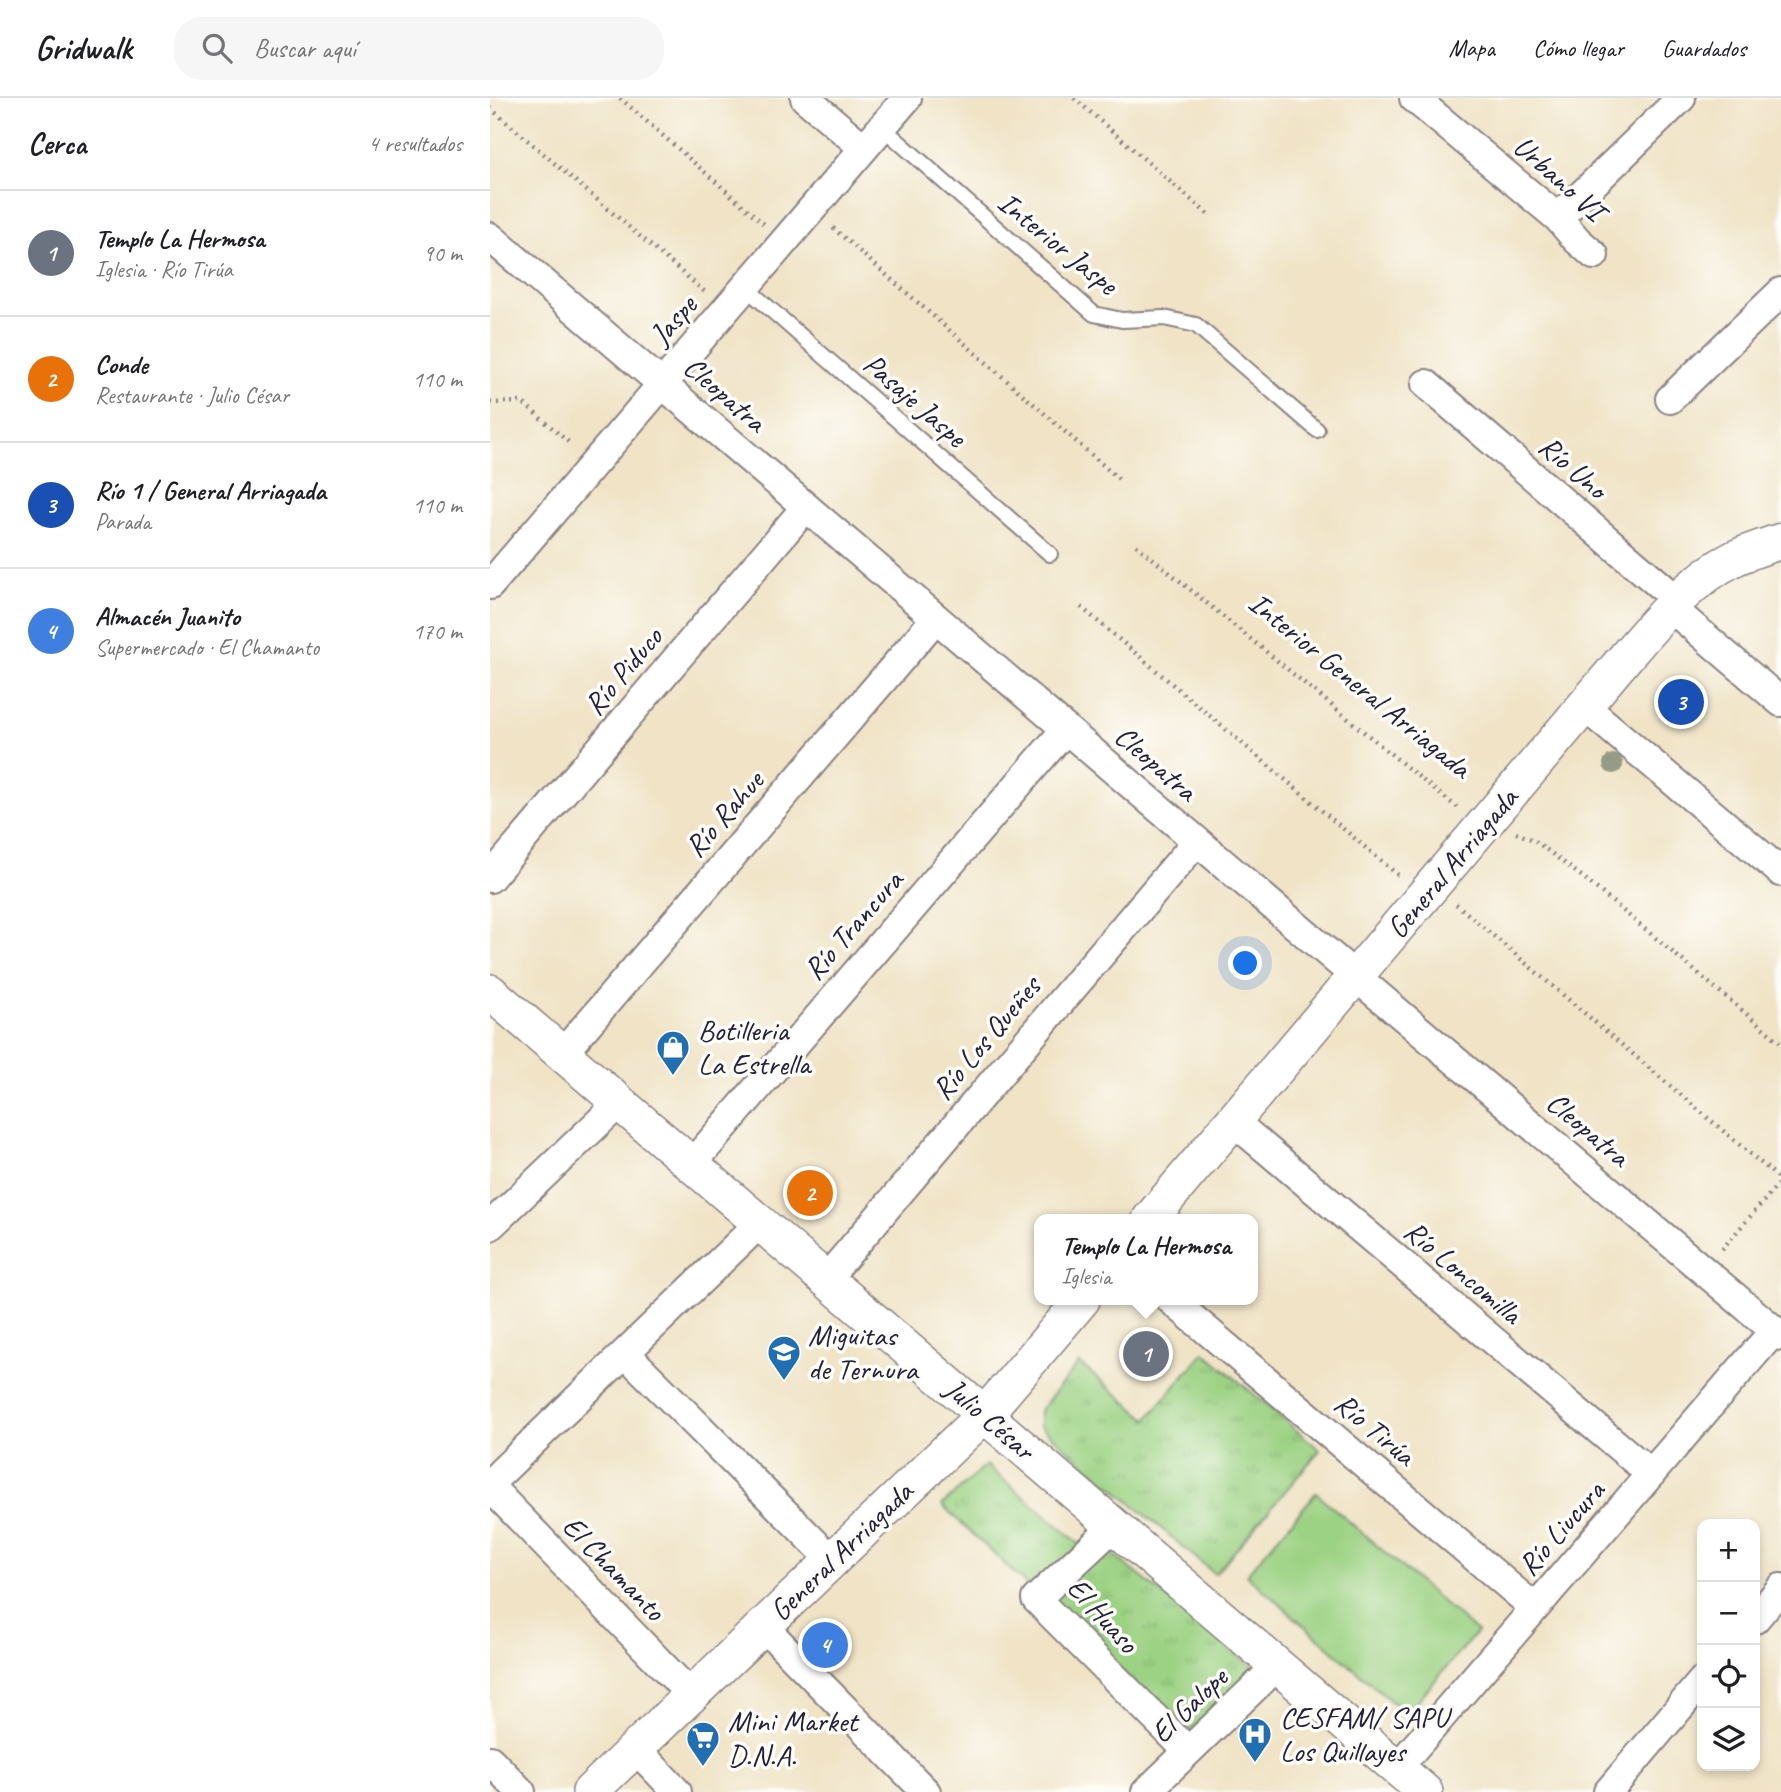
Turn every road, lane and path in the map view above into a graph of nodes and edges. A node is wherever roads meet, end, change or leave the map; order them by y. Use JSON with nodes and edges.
{"nodes":[{"id":1,"x":620,"y":98,"type":"edge"},
{"id":2,"x":805,"y":98,"type":"edge"},
{"id":3,"x":907,"y":98,"type":"edge"},
{"id":4,"x":1073,"y":98,"type":"edge"},
{"id":5,"x":1414,"y":98,"type":"edge"},
{"id":6,"x":1681,"y":98,"type":"edge"},
{"id":7,"x":490,"y":108,"type":"edge"},
{"id":8,"x":873,"y":138,"type":"junction"},
{"id":9,"x":811,"y":209,"type":"junction"},
{"id":10,"x":1211,"y":217,"type":"dead end"},
{"id":11,"x":1558,"y":218,"type":"junction"},
{"id":12,"x":490,"y":237,"type":"edge"},
{"id":13,"x":784,"y":241,"type":"junction"},
{"id":14,"x":1594,"y":255,"type":"dead end"},
{"id":15,"x":745,"y":287,"type":"junction"},
{"id":16,"x":1781,"y":292,"type":"edge"},
{"id":17,"x":726,"y":309,"type":"junction"},
{"id":18,"x":662,"y":384,"type":"junction"},
{"id":19,"x":1426,"y":384,"type":"dead end"},
{"id":20,"x":1670,"y":399,"type":"dead end"},
{"id":21,"x":490,"y":403,"type":"edge"},
{"id":22,"x":1317,"y":430,"type":"dead end"},
{"id":23,"x":594,"y":463,"type":"junction"},
{"id":24,"x":1120,"y":480,"type":"dead end"},
{"id":25,"x":806,"y":507,"type":"junction"},
{"id":26,"x":1781,"y":541,"type":"edge"},
{"id":27,"x":1136,"y":545,"type":"dead end"},
{"id":28,"x":1050,"y":554,"type":"dead end"},
{"id":29,"x":490,"y":585,"type":"edge"},
{"id":30,"x":1673,"y":604,"type":"junction"},
{"id":31,"x":936,"y":618,"type":"junction"},
{"id":32,"x":1781,"y":702,"type":"edge"},
{"id":33,"x":1584,"y":706,"type":"junction"},
{"id":34,"x":1066,"y":729,"type":"junction"},
{"id":35,"x":1486,"y":822,"type":"junction"},
{"id":36,"x":1196,"y":841,"type":"junction"},
{"id":37,"x":1781,"y":872,"type":"edge"},
{"id":38,"x":490,"y":878,"type":"edge"},
{"id":39,"x":1356,"y":976,"type":"junction"},
{"id":40,"x":490,"y":992,"type":"edge"},
{"id":41,"x":1781,"y":1043,"type":"edge"},
{"id":42,"x":562,"y":1054,"type":"junction"},
{"id":43,"x":620,"y":1103,"type":"junction"},
{"id":44,"x":1233,"y":1121,"type":"junction"},
{"id":45,"x":691,"y":1164,"type":"junction"},
{"id":46,"x":1781,"y":1181,"type":"edge"},
{"id":47,"x":1154,"y":1214,"type":"edge"},
{"id":48,"x":760,"y":1223,"type":"junction"},
{"id":49,"x":490,"y":1226,"type":"edge"},
{"id":50,"x":1704,"y":1271,"type":"junction"},
{"id":51,"x":826,"y":1279,"type":"junction"},
{"id":52,"x":1078,"y":1305,"type":"edge"},
{"id":53,"x":1177,"y":1305,"type":"edge"},
{"id":54,"x":1778,"y":1333,"type":"edge"},
{"id":55,"x":625,"y":1353,"type":"junction"},
{"id":56,"x":985,"y":1414,"type":"junction"},
{"id":57,"x":1651,"y":1474,"type":"junction"},
{"id":58,"x":490,"y":1485,"type":"edge"},
{"id":59,"x":1114,"y":1526,"type":"junction"},
{"id":60,"x":832,"y":1560,"type":"junction"},
{"id":61,"x":1781,"y":1588,"type":"edge"},
{"id":62,"x":1535,"y":1608,"type":"junction"},
{"id":63,"x":1760,"y":1613,"type":"edge"},
{"id":64,"x":763,"y":1626,"type":"junction"},
{"id":65,"x":1278,"y":1665,"type":"junction"},
{"id":66,"x":1697,"y":1687,"type":"edge"},
{"id":67,"x":691,"y":1695,"type":"junction"},
{"id":68,"x":635,"y":1748,"type":"junction"},
{"id":69,"x":1188,"y":1751,"type":"junction"},
{"id":70,"x":490,"y":1759,"type":"edge"},
{"id":71,"x":1397,"y":1768,"type":"junction"},
{"id":72,"x":521,"y":1792,"type":"edge"},
{"id":73,"x":590,"y":1792,"type":"edge"},
{"id":74,"x":677,"y":1792,"type":"edge"},
{"id":75,"x":926,"y":1792,"type":"edge"},
{"id":76,"x":1146,"y":1792,"type":"edge"},
{"id":77,"x":1425,"y":1792,"type":"edge"},
{"id":78,"x":1608,"y":1792,"type":"edge"}],
"edges":[{"from":1,"to":13,"type":"path"},
{"from":2,"to":8,"type":"street"},
{"from":3,"to":8,"type":"street","name":"Jaspe"},
{"from":4,"to":10,"type":"path"},
{"from":5,"to":11,"type":"street","name":"Urbano VI"},
{"from":6,"to":11,"type":"street"},
{"from":7,"to":17,"type":"path"},
{"from":8,"to":9,"type":"street","name":"Jaspe"},
{"from":8,"to":22,"type":"lane","name":"Interior Jaspe"},
{"from":9,"to":13,"type":"street","name":"Jaspe"},
{"from":9,"to":24,"type":"path"},
{"from":11,"to":14,"type":"street","name":"Urbano VI"},
{"from":12,"to":18,"type":"street","name":"Cleopatra"},
{"from":13,"to":15,"type":"street","name":"Jaspe"},
{"from":15,"to":17,"type":"street","name":"Jaspe"},
{"from":15,"to":28,"type":"lane","name":"Pasaje Jaspe"},
{"from":16,"to":20,"type":"street"},
{"from":17,"to":18,"type":"street","name":"Jaspe"},
{"from":18,"to":23,"type":"street","name":"Jaspe"},
{"from":18,"to":25,"type":"street","name":"Cleopatra"},
{"from":19,"to":30,"type":"street","name":"Río Uno"},
{"from":21,"to":23,"type":"path"},
{"from":23,"to":29,"type":"street","name":"Jaspe"},
{"from":25,"to":31,"type":"street","name":"Cleopatra"},
{"from":25,"to":38,"type":"street","name":"Río Piduco"},
{"from":26,"to":30,"type":"street","name":"General Arriagada"},
{"from":27,"to":35,"type":"path","name":"Interior General Arriagada"},
{"from":30,"to":32,"type":"street","name":"Río Uno"},
{"from":30,"to":33,"type":"street","name":"General Arriagada"},
{"from":31,"to":34,"type":"street","name":"Cleopatra"},
{"from":31,"to":42,"type":"street","name":"Río Rahue"},
{"from":33,"to":35,"type":"street","name":"General Arriagada"},
{"from":33,"to":37,"type":"street"},
{"from":34,"to":36,"type":"street","name":"Cleopatra"},
{"from":34,"to":45,"type":"street","name":"Río Trancura"},
{"from":35,"to":39,"type":"street","name":"General Arriagada"},
{"from":35,"to":41,"type":"path","name":"Interior General Arriagada"},
{"from":36,"to":39,"type":"street","name":"Cleopatra"},
{"from":36,"to":51,"type":"street","name":"Río Los Queñes"},
{"from":39,"to":44,"type":"street","name":"General Arriagada"},
{"from":39,"to":50,"type":"street","name":"Cleopatra"},
{"from":40,"to":42,"type":"street","name":"Julio César"},
{"from":42,"to":43,"type":"street","name":"Julio César"},
{"from":43,"to":45,"type":"street","name":"Julio César"},
{"from":43,"to":49,"type":"street"},
{"from":44,"to":47,"type":"street","name":"General Arriagada"},
{"from":44,"to":57,"type":"street","name":"Río Loncomilla"},
{"from":45,"to":48,"type":"street","name":"Julio César"},
{"from":46,"to":50,"type":"path"},
{"from":48,"to":51,"type":"street","name":"Julio César"},
{"from":48,"to":55,"type":"street"},
{"from":50,"to":54,"type":"street","name":"Cleopatra"},
{"from":51,"to":56,"type":"street","name":"Julio César"},
{"from":52,"to":56,"type":"street","name":"General Arriagada"},
{"from":53,"to":62,"type":"street","name":"Río Tirúa"},
{"from":54,"to":57,"type":"street","name":"Río Liucura"},
{"from":55,"to":58,"type":"street"},
{"from":55,"to":60,"type":"street"},
{"from":56,"to":59,"type":"street","name":"Julio César"},
{"from":56,"to":60,"type":"street","name":"General Arriagada"},
{"from":57,"to":62,"type":"street","name":"Río Liucura"},
{"from":58,"to":67,"type":"street","name":"El Chamanto"},
{"from":59,"to":65,"type":"street","name":"Julio César"},
{"from":59,"to":69,"type":"street","name":"El Huaso"},
{"from":60,"to":64,"type":"street","name":"General Arriagada"},
{"from":61,"to":63,"type":"street"},
{"from":62,"to":71,"type":"street","name":"Río Liucura"},
{"from":64,"to":67,"type":"street","name":"General Arriagada"},
{"from":64,"to":75,"type":"street"},
{"from":65,"to":69,"type":"street","name":"El Galope"},
{"from":65,"to":71,"type":"street","name":"Julio César"},
{"from":66,"to":78,"type":"street"},
{"from":67,"to":68,"type":"street","name":"General Arriagada"},
{"from":68,"to":73,"type":"street","name":"General Arriagada"},
{"from":68,"to":74,"type":"street"},
{"from":69,"to":76,"type":"street","name":"El Galope"},
{"from":70,"to":72,"type":"street"},
{"from":71,"to":77,"type":"street","name":"Julio César"}]}
